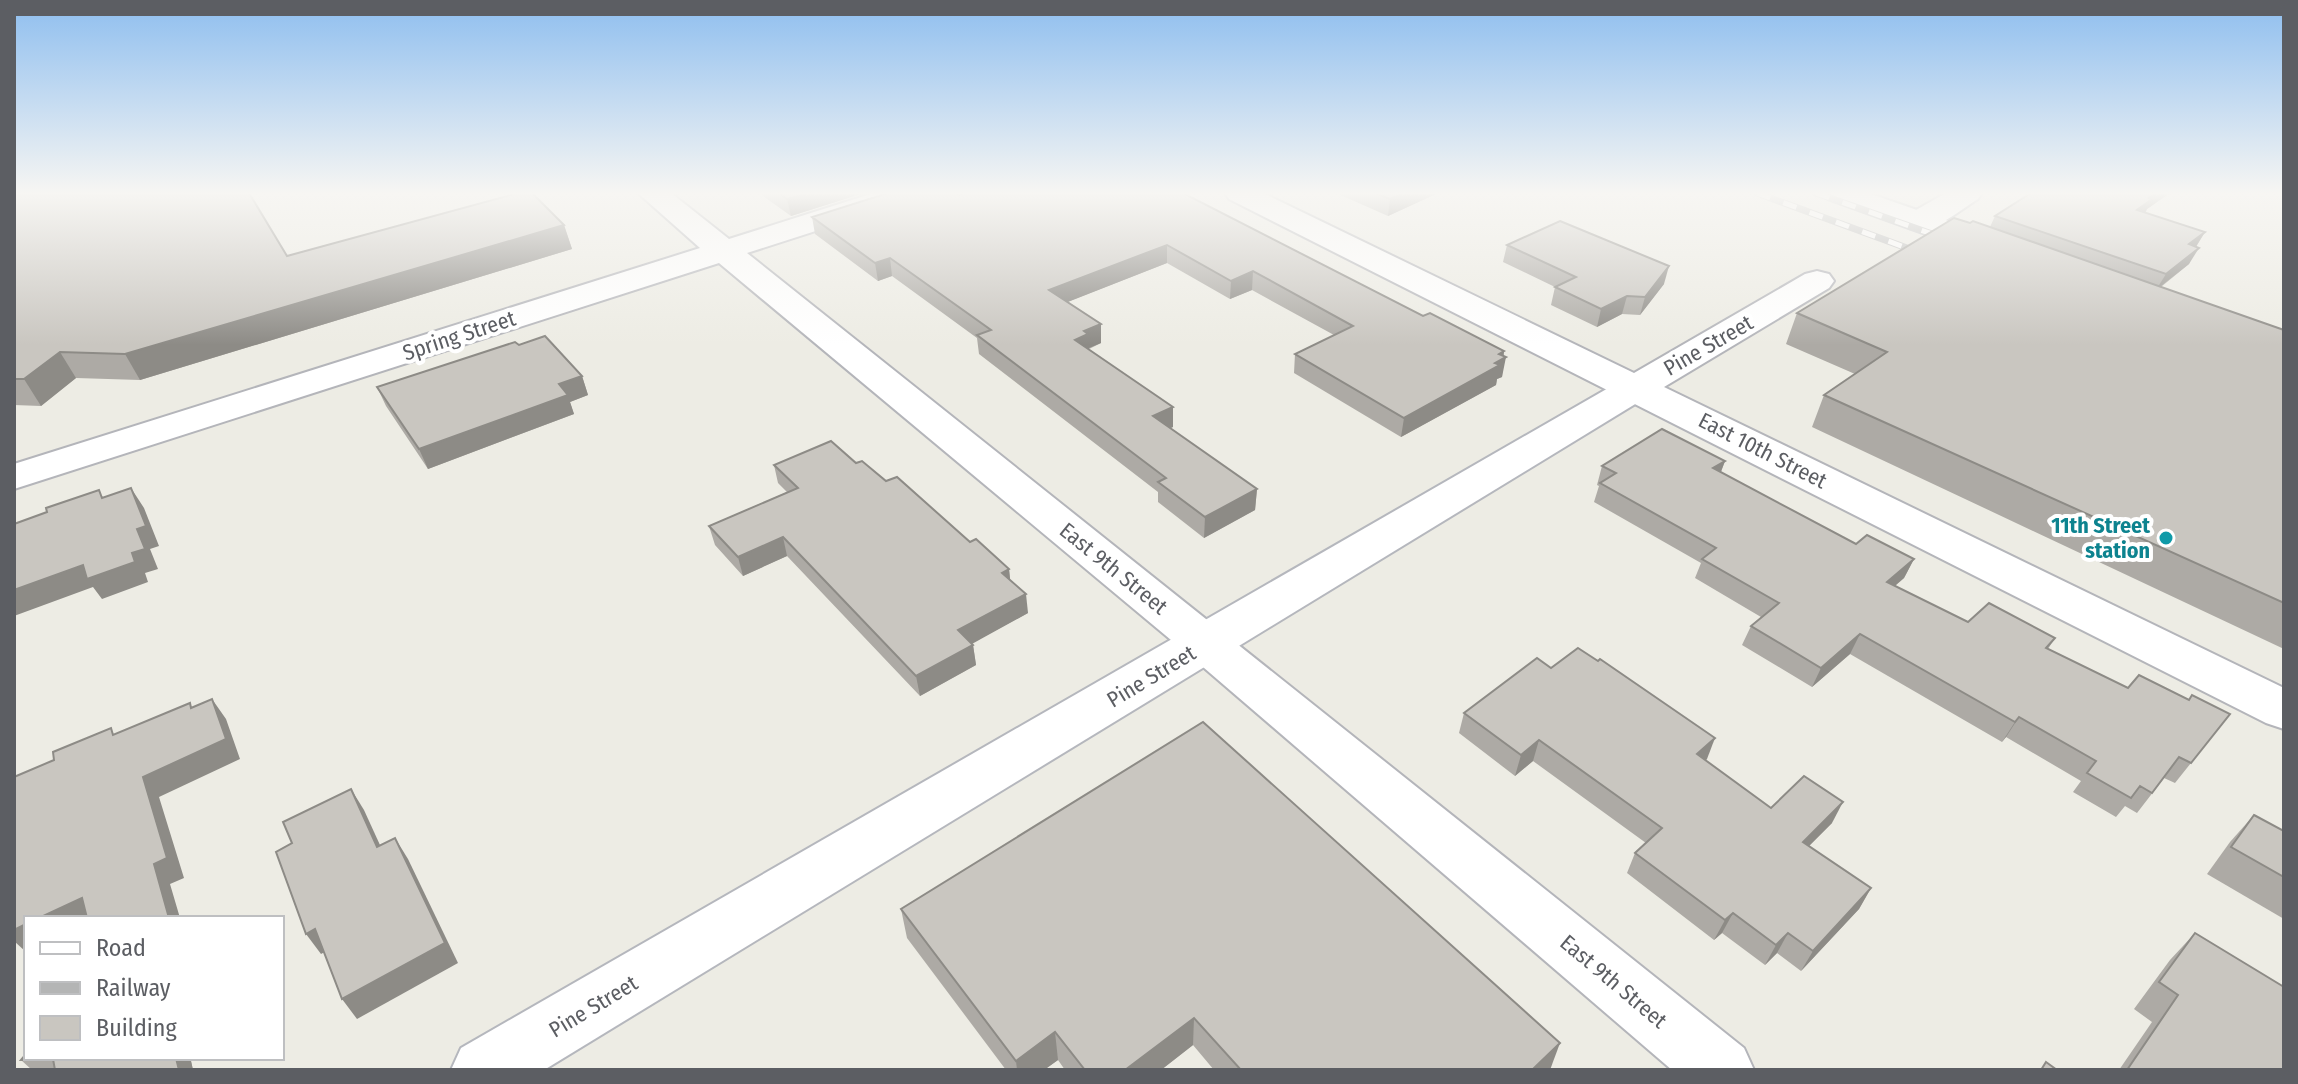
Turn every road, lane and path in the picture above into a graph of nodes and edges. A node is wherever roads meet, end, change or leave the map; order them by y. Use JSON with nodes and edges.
{"nodes":[{"id":1,"x":713,"y":244,"type":"edge"},
{"id":2,"x":745,"y":244,"type":"edge"},
{"id":3,"x":1344,"y":244,"type":"edge"},
{"id":4,"x":1984,"y":244,"type":"edge"},
{"id":5,"x":722,"y":251,"type":"junction"},
{"id":6,"x":2022,"y":257,"type":"edge"},
{"id":7,"x":1817,"y":281,"type":"dead end"},
{"id":8,"x":1637,"y":387,"type":"junction"},
{"id":9,"x":14,"y":477,"type":"edge"},
{"id":10,"x":1206,"y":643,"type":"junction"},
{"id":11,"x":2284,"y":710,"type":"edge"},
{"id":12,"x":484,"y":1070,"type":"edge"},
{"id":13,"x":1721,"y":1070,"type":"edge"}],
"edges":[{"from":1,"to":5,"type":"street","name":"East 9th Street"},
{"from":2,"to":5,"type":"street","name":"Spring Street"},
{"from":3,"to":8,"type":"street","name":"East 10th Street"},
{"from":4,"to":6,"type":"street"},
{"from":5,"to":9,"type":"street","name":"Spring Street"},
{"from":5,"to":10,"type":"street","name":"East 9th Street"},
{"from":7,"to":8,"type":"street","name":"Pine Street"},
{"from":8,"to":10,"type":"street","name":"Pine Street"},
{"from":8,"to":11,"type":"street","name":"East 10th Street"},
{"from":10,"to":12,"type":"street","name":"Pine Street"},
{"from":10,"to":13,"type":"street","name":"East 9th Street"}]}
